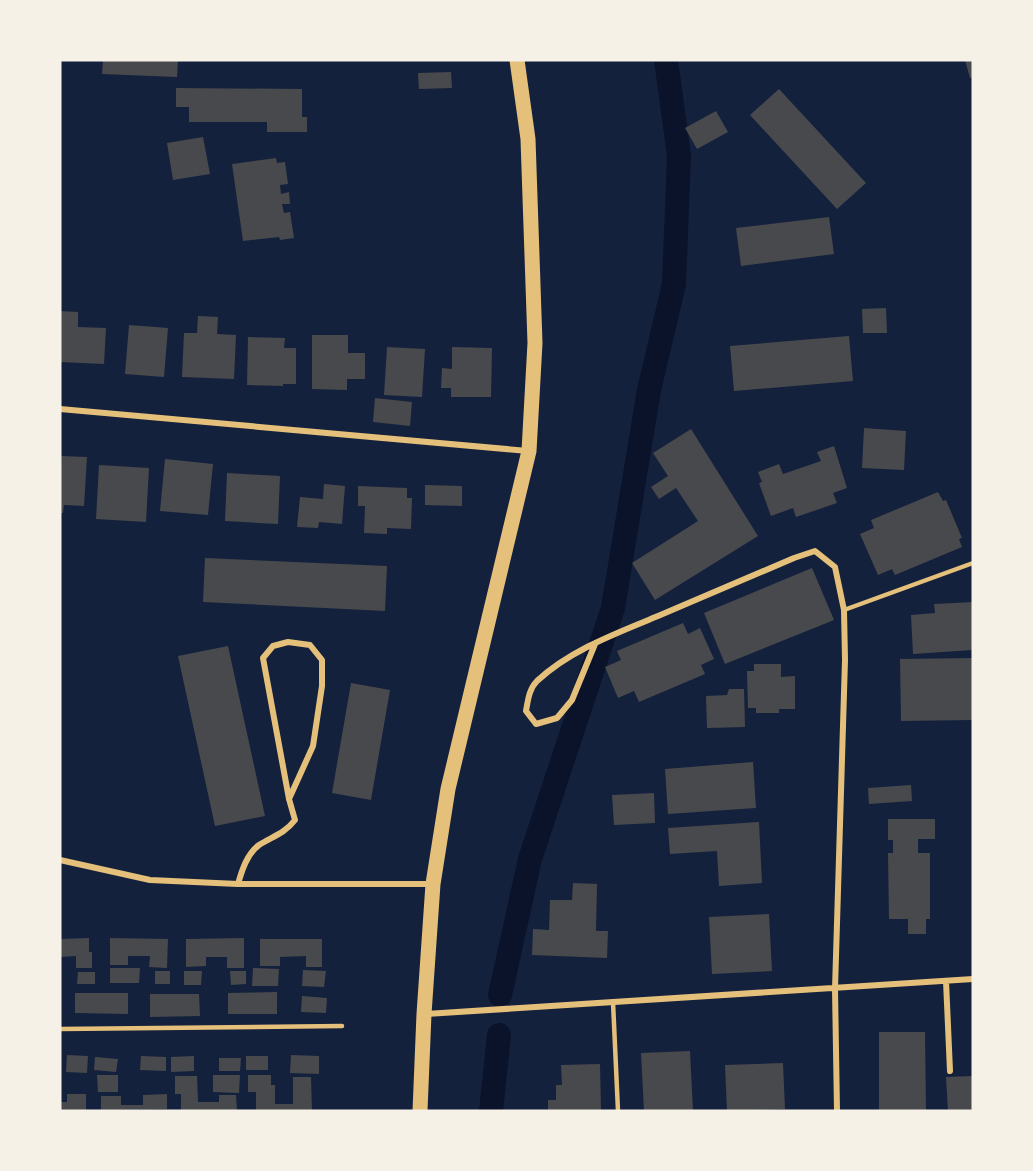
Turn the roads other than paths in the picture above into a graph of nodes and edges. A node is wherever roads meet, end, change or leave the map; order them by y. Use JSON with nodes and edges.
{"nodes":[{"id":1,"x":517,"y":60,"type":"edge"},
{"id":2,"x":60,"y":409,"type":"edge"},
{"id":3,"x":529,"y":451,"type":"junction"},
{"id":4,"x":973,"y":563,"type":"edge"},
{"id":5,"x":844,"y":610,"type":"junction"},
{"id":6,"x":595,"y":644,"type":"junction"},
{"id":7,"x":289,"y":799,"type":"junction"},
{"id":8,"x":60,"y":860,"type":"edge"},
{"id":9,"x":238,"y":884,"type":"junction"},
{"id":10,"x":433,"y":884,"type":"junction"},
{"id":11,"x":973,"y":980,"type":"edge"},
{"id":12,"x":946,"y":981,"type":"junction"},
{"id":13,"x":836,"y":989,"type":"junction"},
{"id":14,"x":613,"y":1002,"type":"junction"},
{"id":15,"x":424,"y":1014,"type":"junction"},
{"id":16,"x":342,"y":1026,"type":"dead end"},
{"id":17,"x":60,"y":1029,"type":"edge"},
{"id":18,"x":950,"y":1071,"type":"dead end"},
{"id":19,"x":420,"y":1111,"type":"edge"},
{"id":20,"x":618,"y":1111,"type":"edge"},
{"id":21,"x":837,"y":1111,"type":"edge"}],
"edges":[{"from":1,"to":3,"type":"main road"},
{"from":2,"to":3,"type":"street"},
{"from":3,"to":10,"type":"main road"},
{"from":4,"to":5,"type":"lane"},
{"from":5,"to":6,"type":"street"},
{"from":5,"to":13,"type":"street"},
{"from":6,"to":6,"type":"street"},
{"from":7,"to":7,"type":"street"},
{"from":7,"to":9,"type":"street"},
{"from":8,"to":9,"type":"street"},
{"from":9,"to":10,"type":"street"},
{"from":10,"to":15,"type":"main road"},
{"from":11,"to":12,"type":"street"},
{"from":12,"to":13,"type":"street"},
{"from":12,"to":18,"type":"street"},
{"from":13,"to":14,"type":"street"},
{"from":13,"to":21,"type":"street"},
{"from":14,"to":15,"type":"street"},
{"from":14,"to":20,"type":"lane"},
{"from":15,"to":19,"type":"main road"},
{"from":16,"to":17,"type":"lane"}]}
